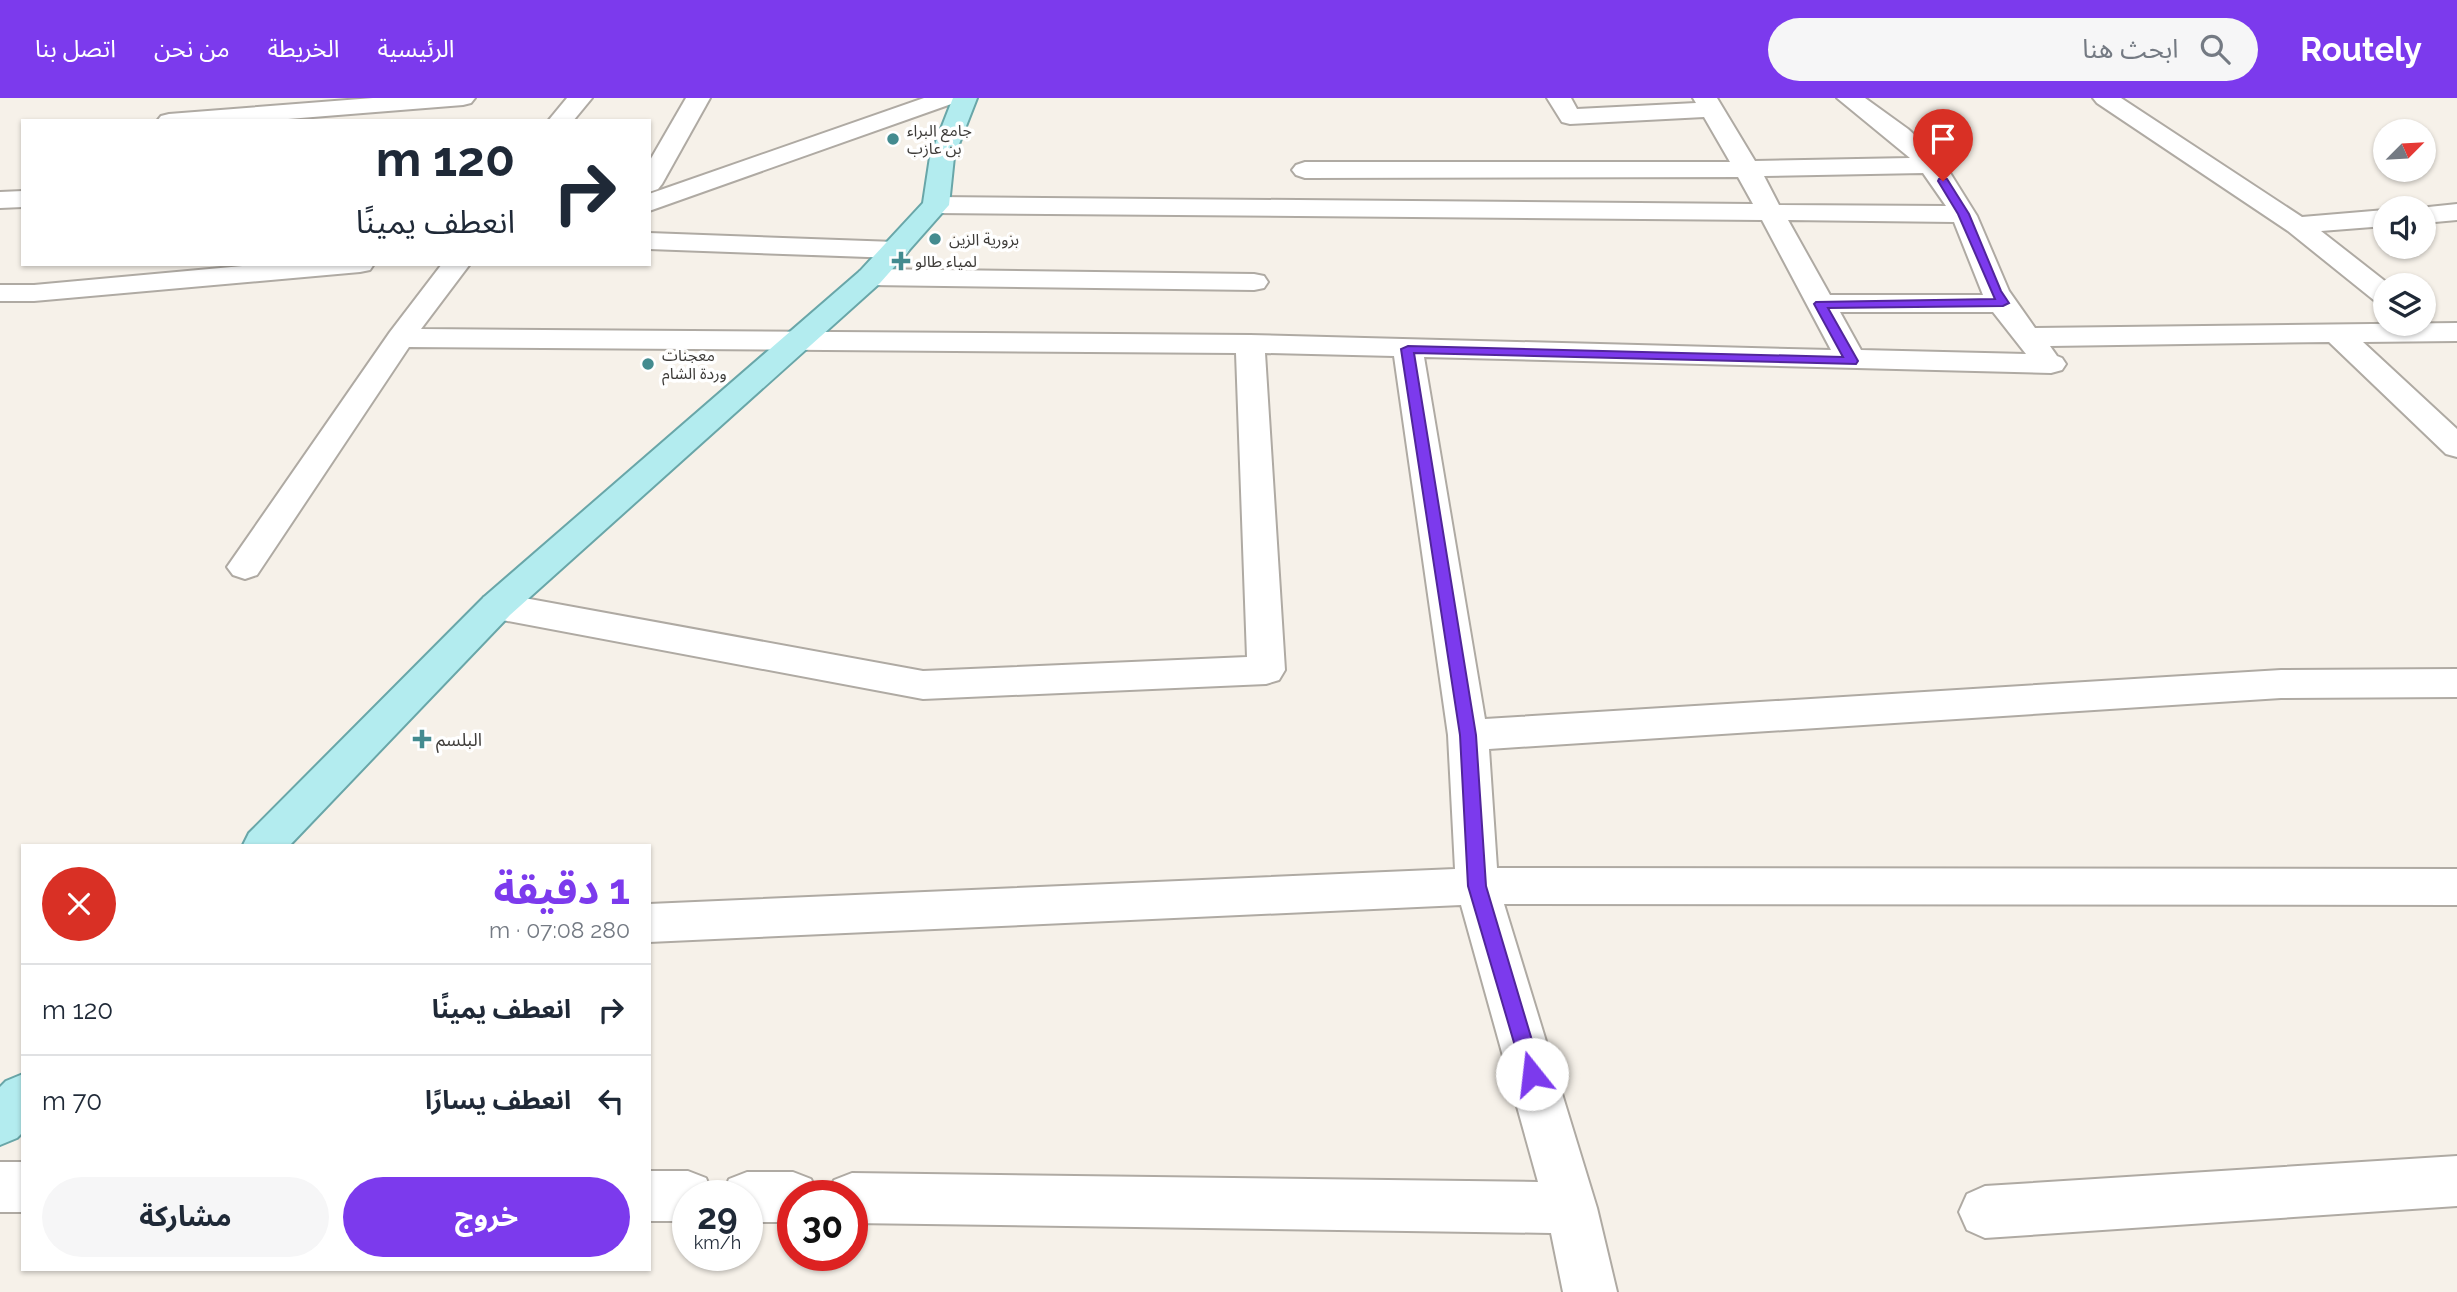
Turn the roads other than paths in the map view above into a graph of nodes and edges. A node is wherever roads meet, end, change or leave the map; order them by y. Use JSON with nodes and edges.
{"nodes":[{"id":1,"x":463,"y":98,"type":"edge"},
{"id":2,"x":580,"y":98,"type":"edge"},
{"id":3,"x":698,"y":98,"type":"edge"},
{"id":4,"x":946,"y":98,"type":"edge"},
{"id":5,"x":965,"y":98,"type":"edge"},
{"id":6,"x":1559,"y":98,"type":"edge"},
{"id":7,"x":1849,"y":98,"type":"edge"},
{"id":8,"x":2105,"y":98,"type":"edge"},
{"id":9,"x":1709,"y":103,"type":"edge"},
{"id":10,"x":195,"y":119,"type":"edge"},
{"id":11,"x":562,"y":119,"type":"edge"},
{"id":12,"x":1933,"y":165,"type":"junction"},
{"id":13,"x":1748,"y":169,"type":"junction"},
{"id":14,"x":1305,"y":170,"type":"dead end"},
{"id":15,"x":651,"y":180,"type":"edge"},
{"id":16,"x":21,"y":199,"type":"edge"},
{"id":17,"x":0,"y":201,"type":"edge"},
{"id":18,"x":651,"y":202,"type":"edge"},
{"id":19,"x":936,"y":205,"type":"junction"},
{"id":20,"x":1768,"y":211,"type":"junction"},
{"id":21,"x":2457,"y":212,"type":"edge"},
{"id":22,"x":1963,"y":214,"type":"junction"},
{"id":23,"x":2436,"y":214,"type":"edge"},
{"id":24,"x":2373,"y":219,"type":"edge"},
{"id":25,"x":2297,"y":225,"type":"junction"},
{"id":26,"x":651,"y":241,"type":"edge"},
{"id":27,"x":894,"y":250,"type":"junction"},
{"id":28,"x":338,"y":266,"type":"edge"},
{"id":29,"x":454,"y":266,"type":"edge"},
{"id":30,"x":870,"y":277,"type":"junction"},
{"id":31,"x":1254,"y":282,"type":"dead end"},
{"id":32,"x":2373,"y":285,"type":"edge"},
{"id":33,"x":0,"y":293,"type":"edge"},
{"id":34,"x":2003,"y":303,"type":"junction"},
{"id":35,"x":1820,"y":304,"type":"junction"},
{"id":36,"x":2438,"y":330,"type":"edge"},
{"id":37,"x":2337,"y":334,"type":"junction"},
{"id":38,"x":2025,"y":337,"type":"junction"},
{"id":39,"x":400,"y":338,"type":"junction"},
{"id":40,"x":797,"y":340,"type":"junction"},
{"id":41,"x":1250,"y":344,"type":"junction"},
{"id":42,"x":1408,"y":349,"type":"junction"},
{"id":43,"x":1852,"y":361,"type":"junction"},
{"id":44,"x":2457,"y":447,"type":"edge"},
{"id":45,"x":245,"y":567,"type":"dead end"},
{"id":46,"x":497,"y":606,"type":"junction"},
{"id":47,"x":2457,"y":683,"type":"edge"},
{"id":48,"x":1468,"y":735,"type":"junction"},
{"id":49,"x":265,"y":844,"type":"edge"},
{"id":50,"x":1477,"y":886,"type":"junction"},
{"id":51,"x":2457,"y":887,"type":"edge"},
{"id":52,"x":651,"y":923,"type":"edge"},
{"id":53,"x":21,"y":1099,"type":"edge"},
{"id":54,"x":0,"y":1121,"type":"edge"},
{"id":55,"x":2457,"y":1181,"type":"edge"},
{"id":56,"x":0,"y":1187,"type":"edge"},
{"id":57,"x":21,"y":1187,"type":"edge"},
{"id":58,"x":651,"y":1196,"type":"edge"},
{"id":59,"x":672,"y":1196,"type":"edge"},
{"id":60,"x":868,"y":1198,"type":"edge"},
{"id":61,"x":1571,"y":1208,"type":"junction"},
{"id":62,"x":1985,"y":1212,"type":"dead end"},
{"id":63,"x":1590,"y":1292,"type":"edge"}],
"edges":[{"from":1,"to":10,"type":"street"},
{"from":2,"to":11,"type":"street"},
{"from":3,"to":15,"type":"street"},
{"from":4,"to":18,"type":"street"},
{"from":5,"to":19,"type":"main road"},
{"from":6,"to":9,"type":"street"},
{"from":7,"to":12,"type":"street"},
{"from":8,"to":25,"type":"street"},
{"from":9,"to":13,"type":"street"},
{"from":12,"to":13,"type":"street"},
{"from":12,"to":22,"type":"street"},
{"from":13,"to":14,"type":"street"},
{"from":13,"to":20,"type":"street"},
{"from":16,"to":17,"type":"street"},
{"from":19,"to":20,"type":"street"},
{"from":19,"to":27,"type":"main road"},
{"from":20,"to":22,"type":"street"},
{"from":20,"to":35,"type":"street"},
{"from":21,"to":23,"type":"street"},
{"from":22,"to":34,"type":"street"},
{"from":24,"to":25,"type":"street"},
{"from":25,"to":32,"type":"street"},
{"from":26,"to":27,"type":"street"},
{"from":27,"to":30,"type":"main road"},
{"from":28,"to":33,"type":"street"},
{"from":29,"to":39,"type":"street"},
{"from":30,"to":31,"type":"street"},
{"from":30,"to":40,"type":"main road"},
{"from":34,"to":35,"type":"street"},
{"from":34,"to":38,"type":"street"},
{"from":35,"to":43,"type":"street"},
{"from":36,"to":37,"type":"street"},
{"from":37,"to":38,"type":"street"},
{"from":37,"to":44,"type":"street"},
{"from":38,"to":43,"type":"street"},
{"from":39,"to":40,"type":"street"},
{"from":39,"to":45,"type":"street"},
{"from":40,"to":41,"type":"street"},
{"from":40,"to":46,"type":"main road"},
{"from":41,"to":42,"type":"street"},
{"from":41,"to":46,"type":"street"},
{"from":42,"to":43,"type":"street"},
{"from":42,"to":48,"type":"street"},
{"from":46,"to":49,"type":"main road"},
{"from":47,"to":48,"type":"street"},
{"from":48,"to":50,"type":"street"},
{"from":50,"to":51,"type":"street"},
{"from":50,"to":52,"type":"street"},
{"from":50,"to":61,"type":"street"},
{"from":53,"to":54,"type":"main road"},
{"from":55,"to":62,"type":"street"},
{"from":56,"to":57,"type":"street"},
{"from":58,"to":59,"type":"street"},
{"from":60,"to":61,"type":"street"},
{"from":61,"to":63,"type":"street"}]}
